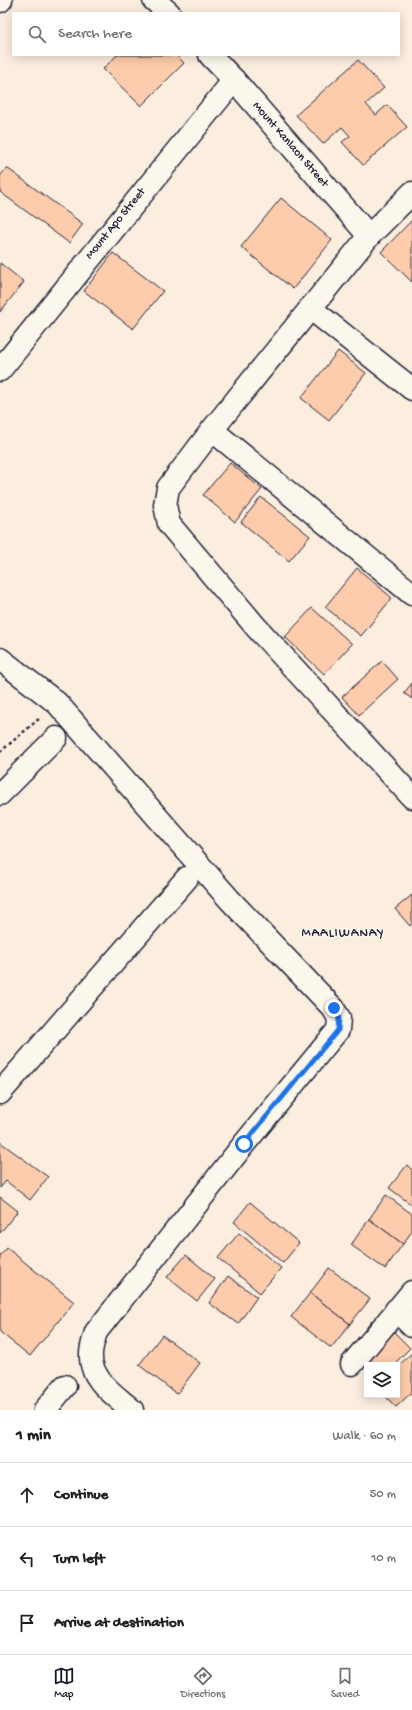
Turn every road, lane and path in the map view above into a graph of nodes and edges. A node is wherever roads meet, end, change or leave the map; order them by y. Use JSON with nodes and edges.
{"nodes":[{"id":1,"x":154,"y":0,"type":"edge"},
{"id":2,"x":168,"y":12,"type":"edge"},
{"id":3,"x":211,"y":56,"type":"edge"},
{"id":4,"x":234,"y":80,"type":"junction"},
{"id":5,"x":412,"y":193,"type":"edge"},
{"id":6,"x":369,"y":236,"type":"junction"},
{"id":7,"x":310,"y":308,"type":"junction"},
{"id":8,"x":0,"y":370,"type":"edge"},
{"id":9,"x":412,"y":389,"type":"edge"},
{"id":10,"x":212,"y":430,"type":"junction"},
{"id":11,"x":412,"y":594,"type":"edge"},
{"id":12,"x":0,"y":659,"type":"edge"},
{"id":13,"x":57,"y":703,"type":"junction"},
{"id":14,"x":56,"y":738,"type":"dead end"},
{"id":15,"x":0,"y":752,"type":"edge"},
{"id":16,"x":0,"y":794,"type":"edge"},
{"id":17,"x":412,"y":797,"type":"edge"},
{"id":18,"x":187,"y":878,"type":"dead end"},
{"id":19,"x":0,"y":1093,"type":"edge"},
{"id":20,"x":412,"y":1292,"type":"edge"},
{"id":21,"x":396,"y":1310,"type":"junction"},
{"id":22,"x":412,"y":1326,"type":"edge"},
{"id":23,"x":352,"y":1364,"type":"dead end"},
{"id":24,"x":65,"y":1386,"type":"dead end"},
{"id":25,"x":45,"y":1410,"type":"edge"},
{"id":26,"x":132,"y":1410,"type":"edge"}],
"edges":[{"from":1,"to":2,"type":"street"},
{"from":3,"to":4,"type":"street","name":"Mount Kanlaon Street"},
{"from":4,"to":6,"type":"street","name":"Mount Kanlaon Street"},
{"from":4,"to":8,"type":"street","name":"Mount Apo Street"},
{"from":5,"to":6,"type":"street"},
{"from":6,"to":7,"type":"street"},
{"from":7,"to":9,"type":"street"},
{"from":7,"to":10,"type":"street"},
{"from":10,"to":11,"type":"street"},
{"from":10,"to":17,"type":"street"},
{"from":12,"to":13,"type":"street"},
{"from":13,"to":15,"type":"path"},
{"from":13,"to":26,"type":"street"},
{"from":14,"to":16,"type":"street"},
{"from":18,"to":19,"type":"street"},
{"from":20,"to":21,"type":"street"},
{"from":21,"to":22,"type":"street"},
{"from":21,"to":23,"type":"street"},
{"from":24,"to":25,"type":"street"}]}
